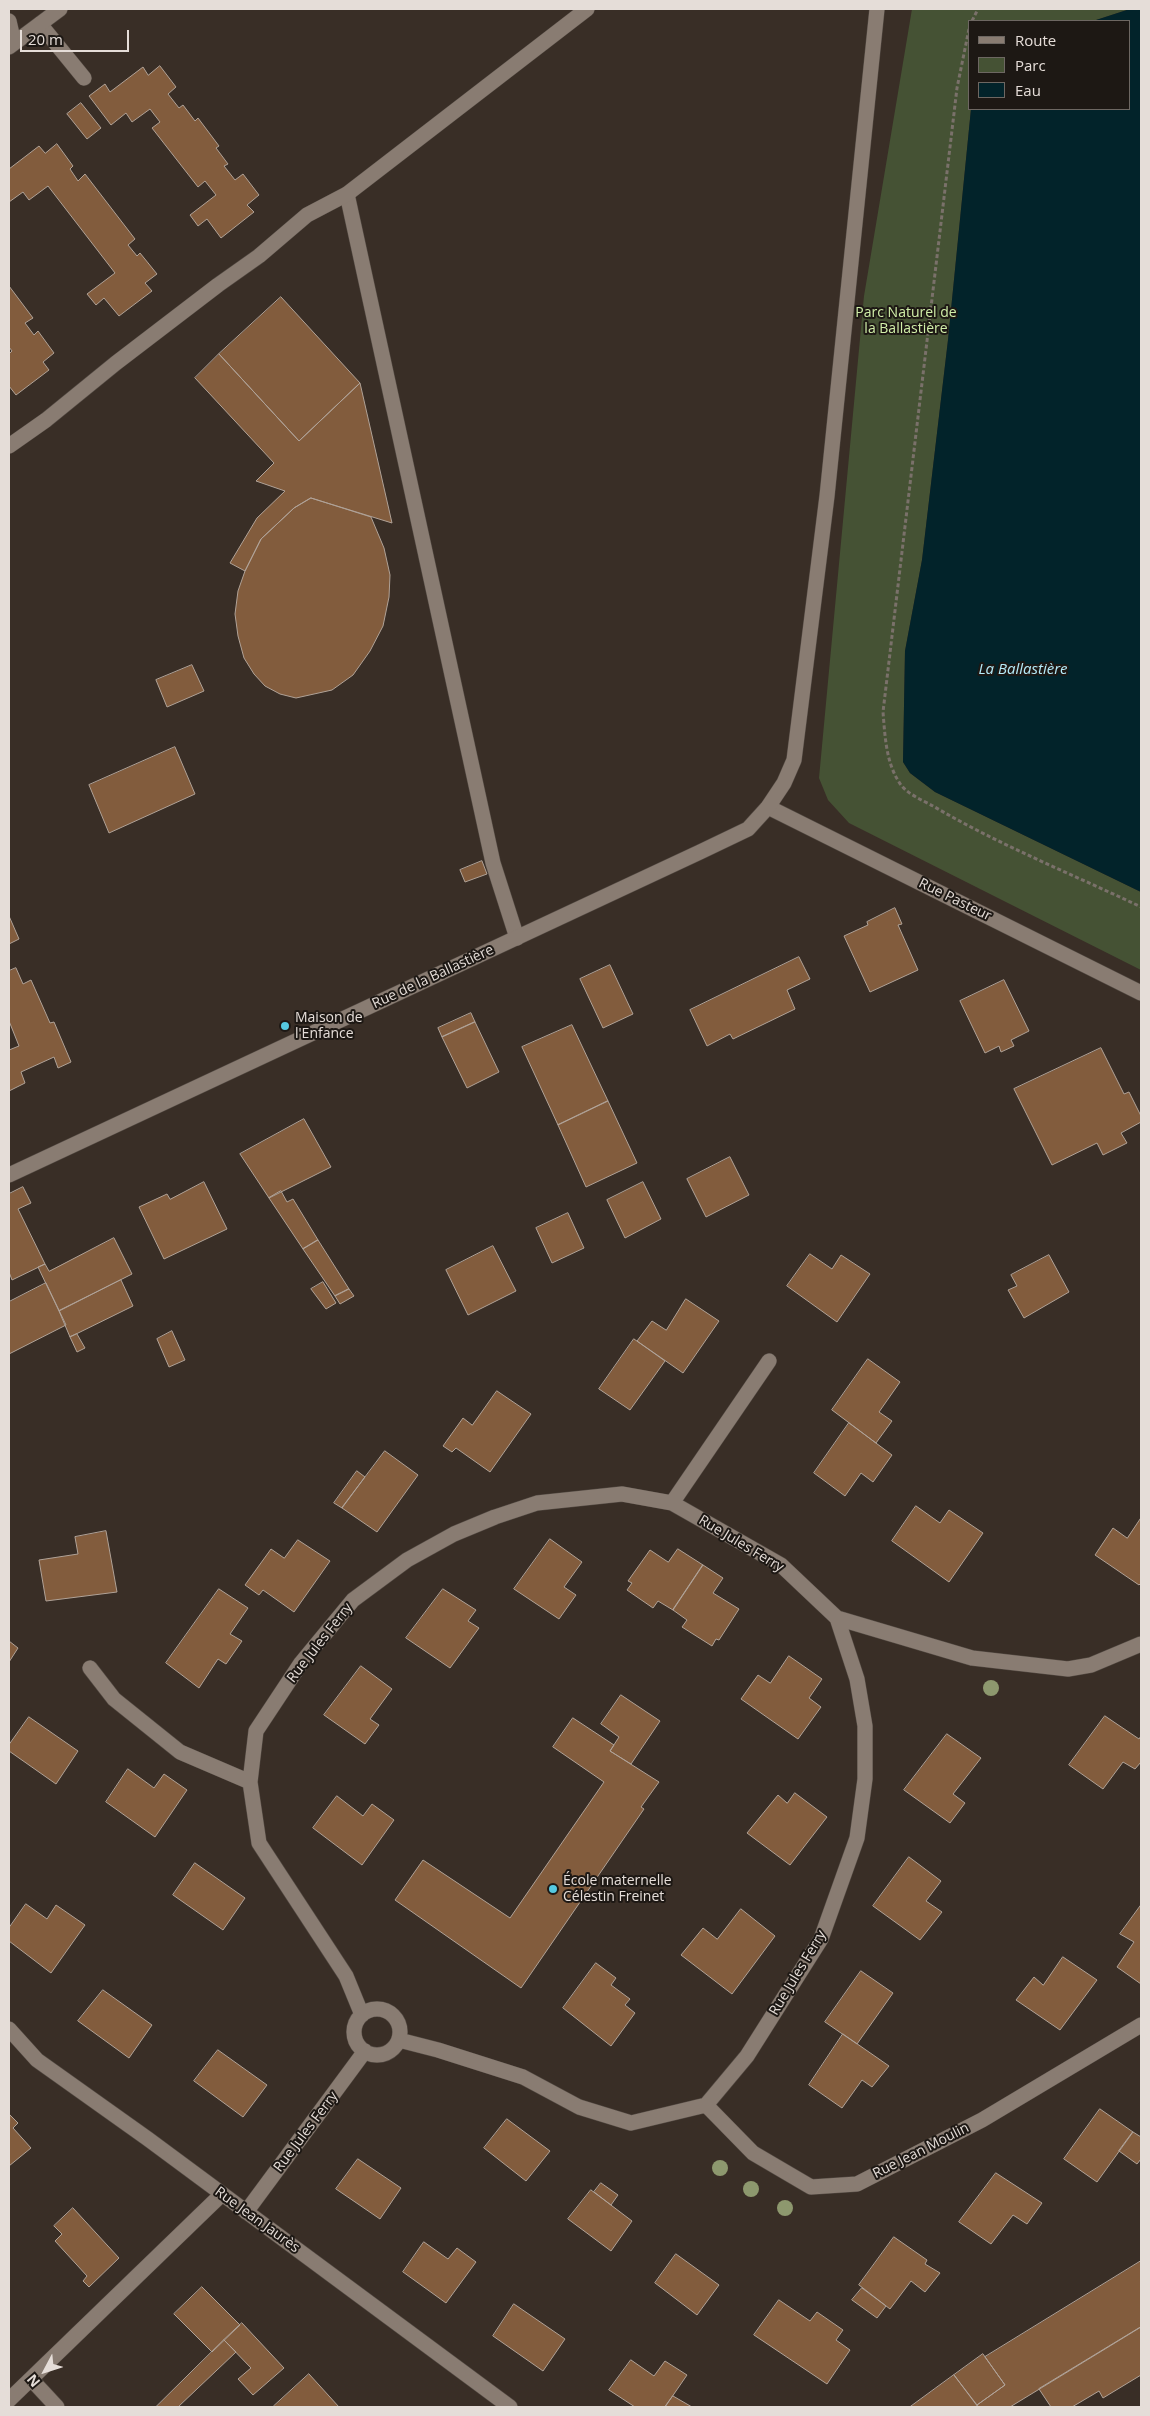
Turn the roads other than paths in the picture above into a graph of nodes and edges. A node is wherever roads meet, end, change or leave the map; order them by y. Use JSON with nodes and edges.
{"nodes":[{"id":1,"x":60,"y":9,"type":"edge"},
{"id":2,"x":587,"y":9,"type":"edge"},
{"id":3,"x":877,"y":9,"type":"edge"},
{"id":4,"x":9,"y":21,"type":"edge"},
{"id":5,"x":40,"y":24,"type":"junction"},
{"id":6,"x":12,"y":45,"type":"edge"},
{"id":7,"x":84,"y":78,"type":"dead end"},
{"id":8,"x":348,"y":194,"type":"junction"},
{"id":9,"x":9,"y":446,"type":"edge"},
{"id":10,"x":768,"y":807,"type":"junction"},
{"id":11,"x":517,"y":938,"type":"junction"},
{"id":12,"x":1141,"y":993,"type":"edge"},
{"id":13,"x":9,"y":1175,"type":"edge"},
{"id":14,"x":769,"y":1361,"type":"dead end"},
{"id":15,"x":672,"y":1503,"type":"junction"},
{"id":16,"x":837,"y":1618,"type":"junction"},
{"id":17,"x":1141,"y":1644,"type":"edge"},
{"id":18,"x":90,"y":1668,"type":"dead end"},
{"id":19,"x":250,"y":1782,"type":"junction"},
{"id":20,"x":362,"y":2015,"type":"junction"},
{"id":21,"x":1141,"y":2025,"type":"edge"},
{"id":22,"x":9,"y":2029,"type":"edge"},
{"id":23,"x":399,"y":2040,"type":"junction"},
{"id":24,"x":365,"y":2051,"type":"junction"},
{"id":25,"x":706,"y":2104,"type":"junction"},
{"id":26,"x":222,"y":2194,"type":"junction"},
{"id":27,"x":246,"y":2212,"type":"junction"},
{"id":28,"x":31,"y":2379,"type":"junction"},
{"id":29,"x":9,"y":2400,"type":"edge"},
{"id":30,"x":57,"y":2407,"type":"edge"},
{"id":31,"x":510,"y":2407,"type":"edge"}],
"edges":[{"from":1,"to":5,"type":"street"},
{"from":2,"to":8,"type":"street"},
{"from":3,"to":10,"type":"street","name":"Rue de la Ballastière"},
{"from":4,"to":6,"type":"street"},
{"from":5,"to":6,"type":"street"},
{"from":5,"to":7,"type":"street"},
{"from":8,"to":9,"type":"street"},
{"from":8,"to":11,"type":"street"},
{"from":10,"to":11,"type":"street","name":"Rue de la Ballastière"},
{"from":10,"to":12,"type":"street","name":"Rue Pasteur"},
{"from":11,"to":13,"type":"street","name":"Rue de la Ballastière"},
{"from":14,"to":15,"type":"street"},
{"from":15,"to":16,"type":"street","name":"Rue Jules Ferry"},
{"from":15,"to":19,"type":"street","name":"Rue Jules Ferry"},
{"from":16,"to":17,"type":"street"},
{"from":16,"to":25,"type":"street","name":"Rue Jules Ferry"},
{"from":18,"to":19,"type":"street"},
{"from":19,"to":20,"type":"street","name":"Rue Jules Ferry"},
{"from":20,"to":23,"type":"street"},
{"from":20,"to":24,"type":"street"},
{"from":21,"to":25,"type":"street","name":"Rue Jean Moulin"},
{"from":22,"to":26,"type":"street","name":"Rue Jean Jaurès"},
{"from":23,"to":24,"type":"street"},
{"from":23,"to":25,"type":"street"},
{"from":24,"to":27,"type":"street","name":"Rue Jules Ferry"},
{"from":26,"to":27,"type":"street","name":"Rue Jean Jaurès"},
{"from":26,"to":28,"type":"street"},
{"from":27,"to":31,"type":"street","name":"Rue Jean Jaurès"},
{"from":28,"to":29,"type":"street"},
{"from":28,"to":30,"type":"street"}]}
